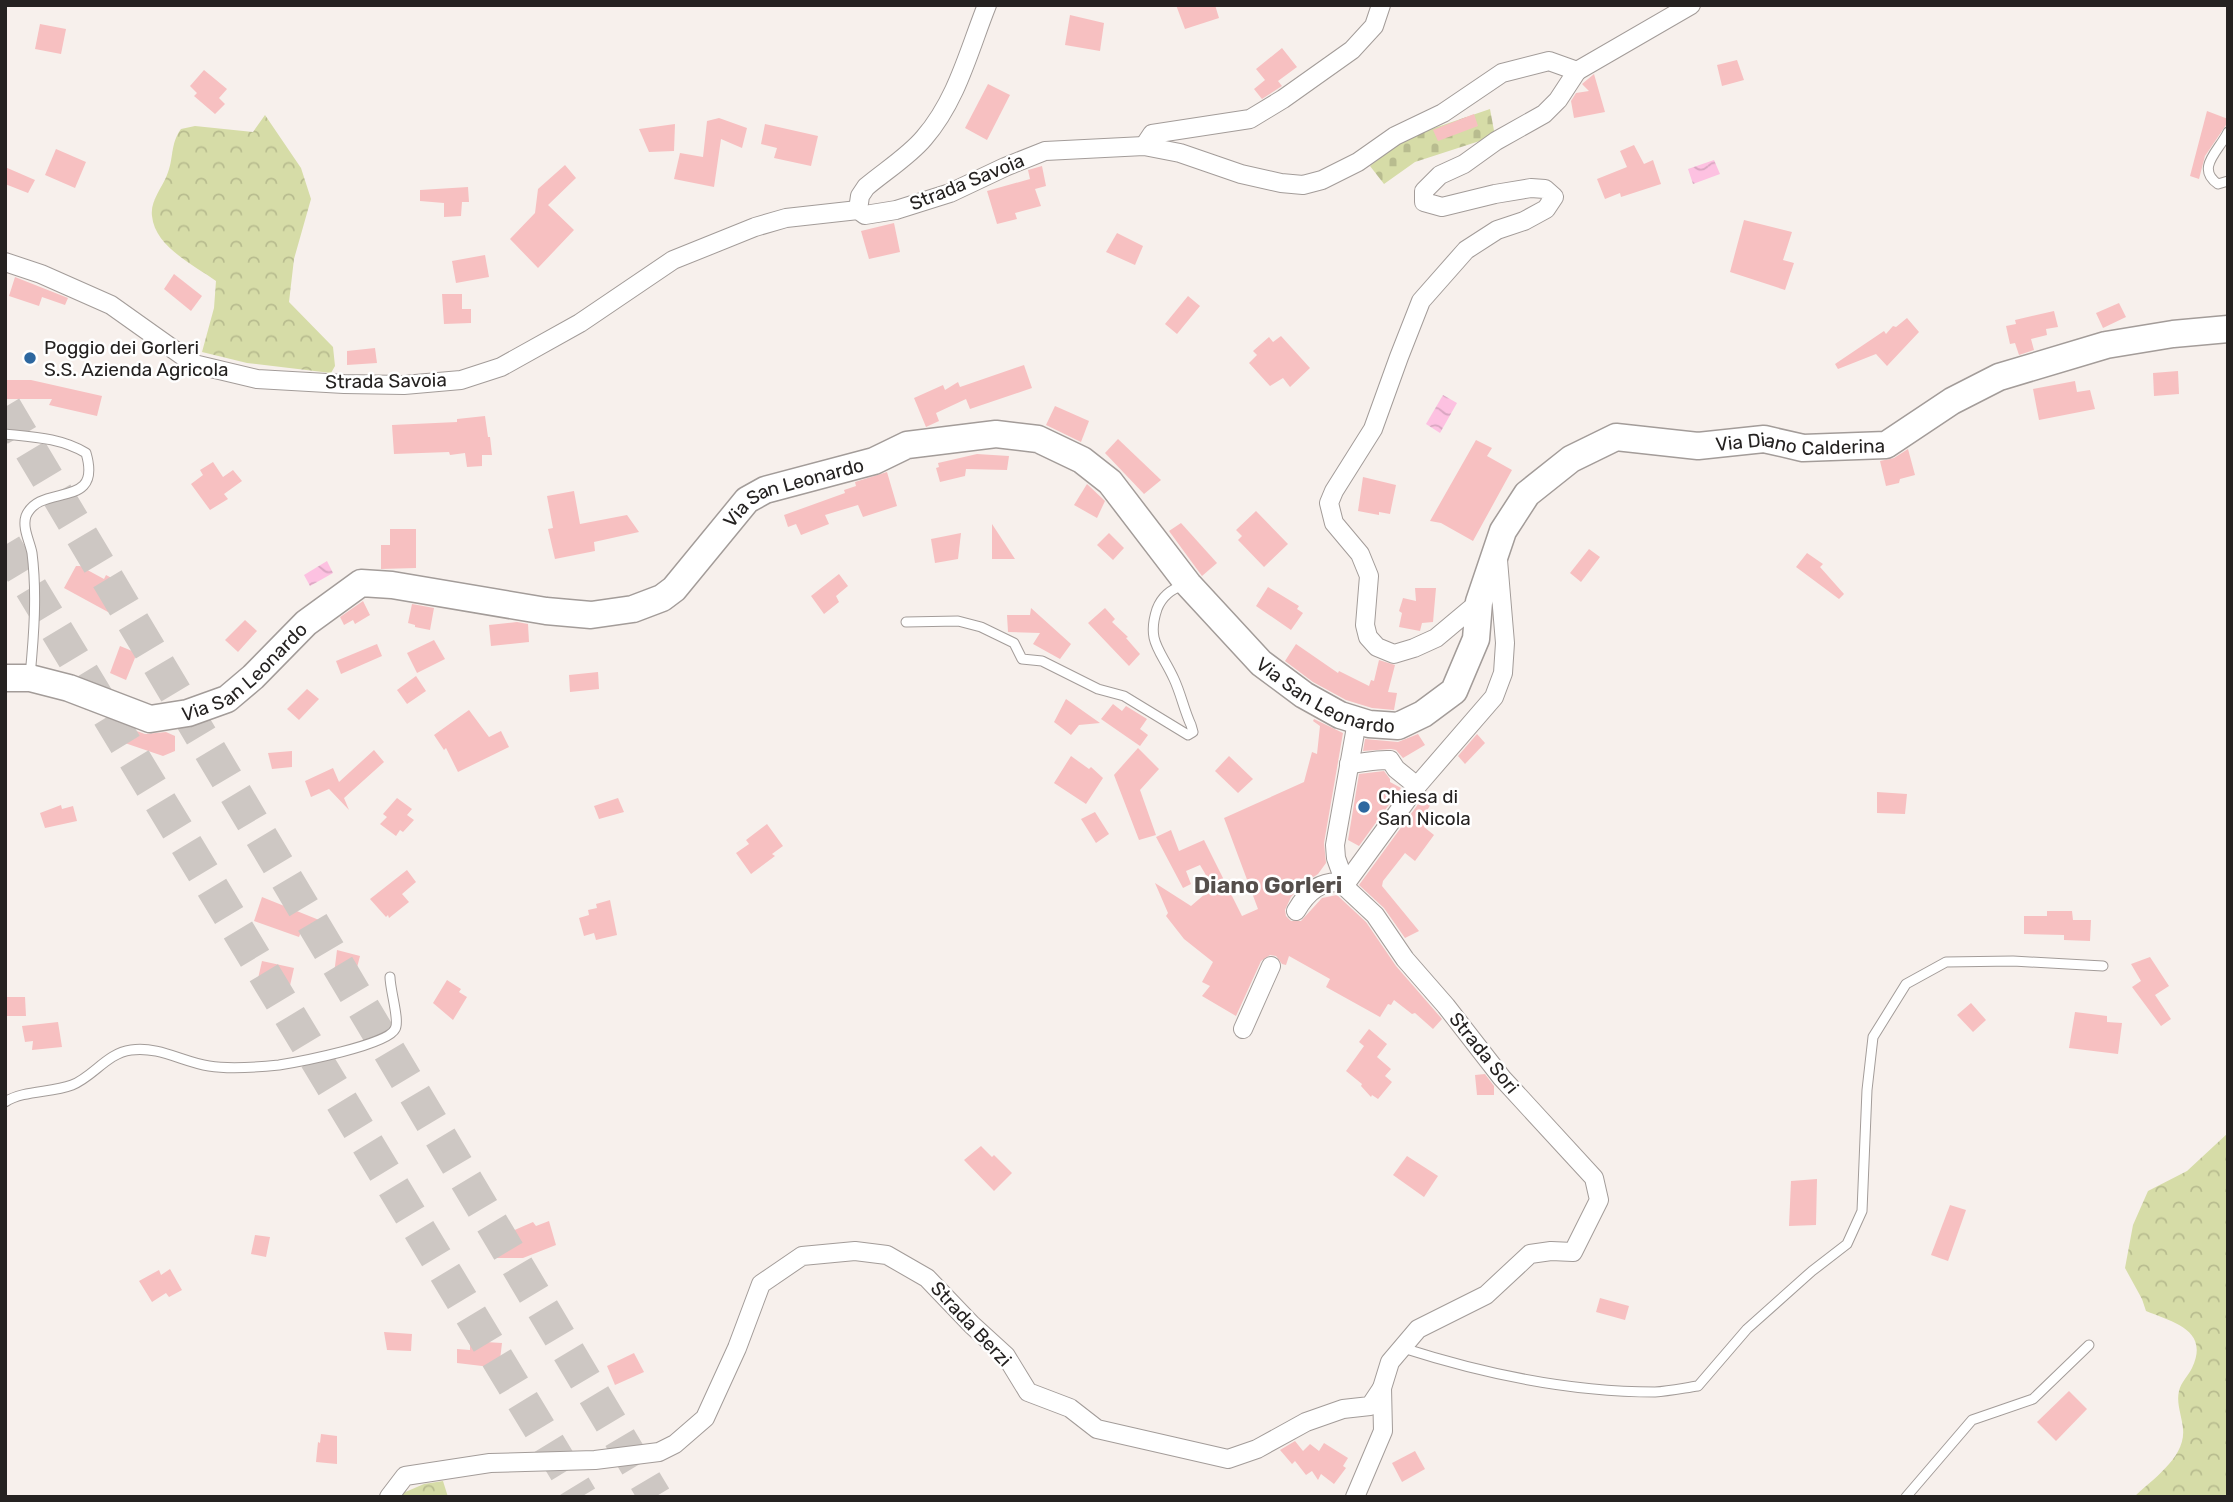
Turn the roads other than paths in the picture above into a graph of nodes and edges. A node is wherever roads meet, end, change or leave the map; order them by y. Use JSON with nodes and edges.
{"nodes":[{"id":1,"x":987,"y":5,"type":"edge"},
{"id":2,"x":1381,"y":5,"type":"edge"},
{"id":3,"x":1691,"y":5,"type":"edge"},
{"id":4,"x":1577,"y":71,"type":"junction"},
{"id":5,"x":2228,"y":132,"type":"edge"},
{"id":6,"x":1144,"y":146,"type":"junction"},
{"id":7,"x":2228,"y":181,"type":"edge"},
{"id":8,"x":858,"y":210,"type":"junction"},
{"id":9,"x":5,"y":262,"type":"edge"},
{"id":10,"x":2227,"y":328,"type":"edge"},
{"id":11,"x":5,"y":434,"type":"edge"},
{"id":12,"x":1498,"y":548,"type":"junction"},
{"id":13,"x":1188,"y":584,"type":"junction"},
{"id":14,"x":1479,"y":602,"type":"junction"},
{"id":15,"x":906,"y":622,"type":"dead end"},
{"id":16,"x":18,"y":678,"type":"edge"},
{"id":17,"x":1369,"y":724,"type":"junction"},
{"id":18,"x":1349,"y":764,"type":"junction"},
{"id":19,"x":1417,"y":786,"type":"junction"},
{"id":20,"x":1345,"y":883,"type":"junction"},
{"id":21,"x":1296,"y":911,"type":"dead end"},
{"id":22,"x":1271,"y":966,"type":"dead end"},
{"id":23,"x":2103,"y":966,"type":"dead end"},
{"id":24,"x":390,"y":977,"type":"dead end"},
{"id":25,"x":1243,"y":1029,"type":"dead end"},
{"id":26,"x":5,"y":1102,"type":"edge"},
{"id":27,"x":2088,"y":1345,"type":"dead end"},
{"id":28,"x":1403,"y":1348,"type":"junction"},
{"id":29,"x":1382,"y":1388,"type":"junction"},
{"id":30,"x":389,"y":1497,"type":"edge"},
{"id":31,"x":1355,"y":1497,"type":"edge"},
{"id":32,"x":1906,"y":1497,"type":"edge"}],
"edges":[{"from":1,"to":8,"type":"street"},
{"from":2,"to":6,"type":"street"},
{"from":3,"to":4,"type":"street"},
{"from":4,"to":6,"type":"street","name":"Strada Savoia"},
{"from":4,"to":14,"type":"street"},
{"from":5,"to":7,"type":"lane"},
{"from":6,"to":8,"type":"street","name":"Strada Savoia"},
{"from":8,"to":9,"type":"street","name":"Strada Savoia"},
{"from":10,"to":12,"type":"main road","name":"Via Diano Calderina"},
{"from":11,"to":16,"type":"lane"},
{"from":12,"to":14,"type":"main road","name":"Via Diano Calderina"},
{"from":12,"to":19,"type":"street"},
{"from":13,"to":15,"type":"lane"},
{"from":13,"to":16,"type":"main road","name":"Via San Leonardo"},
{"from":13,"to":17,"type":"main road","name":"Via San Leonardo"},
{"from":14,"to":17,"type":"main road","name":"Via San Leonardo"},
{"from":17,"to":18,"type":"street"},
{"from":18,"to":19,"type":"street"},
{"from":18,"to":20,"type":"street"},
{"from":19,"to":20,"type":"street"},
{"from":20,"to":21,"type":"street"},
{"from":20,"to":28,"type":"street","name":"Strada Sori"},
{"from":22,"to":25,"type":"street"},
{"from":23,"to":28,"type":"lane"},
{"from":24,"to":26,"type":"lane"},
{"from":27,"to":32,"type":"lane"},
{"from":28,"to":29,"type":"street","name":"Strada Sori"},
{"from":29,"to":30,"type":"street","name":"Strada Berzi"},
{"from":29,"to":31,"type":"street","name":"Strada Sori"}]}
